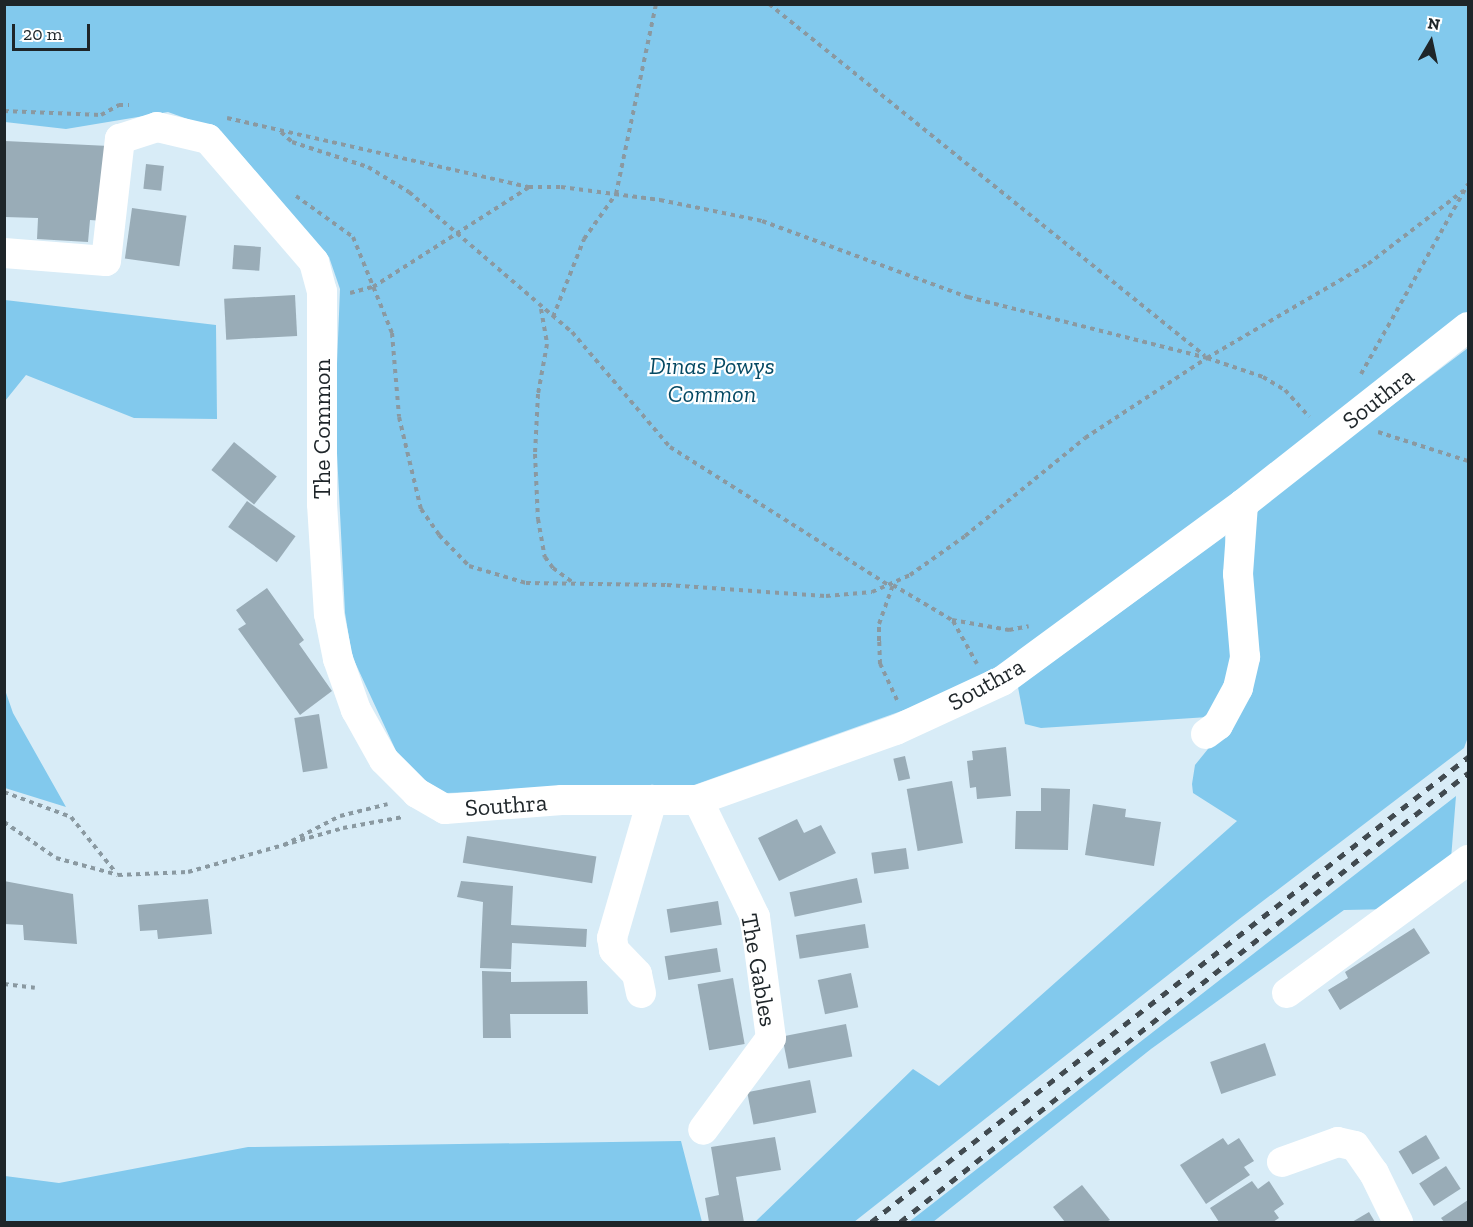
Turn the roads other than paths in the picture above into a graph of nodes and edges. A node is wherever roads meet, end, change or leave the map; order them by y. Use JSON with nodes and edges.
{"nodes":[{"id":1,"x":4,"y":253,"type":"edge"},
{"id":2,"x":1468,"y":327,"type":"edge"},
{"id":3,"x":1243,"y":504,"type":"junction"},
{"id":4,"x":1206,"y":734,"type":"dead end"},
{"id":5,"x":652,"y":800,"type":"junction"},
{"id":6,"x":698,"y":800,"type":"junction"},
{"id":7,"x":433,"y":803,"type":"joint"},
{"id":8,"x":1468,"y":860,"type":"edge"},
{"id":9,"x":1468,"y":882,"type":"edge"},
{"id":10,"x":1381,"y":940,"type":"dead end"},
{"id":11,"x":641,"y":993,"type":"dead end"},
{"id":12,"x":1287,"y":993,"type":"dead end"},
{"id":13,"x":703,"y":1130,"type":"dead end"},
{"id":14,"x":1282,"y":1162,"type":"dead end"},
{"id":15,"x":1396,"y":1219,"type":"edge"}],
"edges":[{"from":1,"to":7,"type":"street","name":"The Common"},
{"from":2,"to":3,"type":"street","name":"Southra"},
{"from":3,"to":4,"type":"street"},
{"from":3,"to":6,"type":"street","name":"Southra"},
{"from":5,"to":6,"type":"street","name":"Southra"},
{"from":5,"to":7,"type":"street","name":"Southra"},
{"from":5,"to":11,"type":"street"},
{"from":6,"to":13,"type":"street","name":"The Gables"},
{"from":8,"to":12,"type":"street"},
{"from":9,"to":10,"type":"street"},
{"from":14,"to":15,"type":"street"}]}
